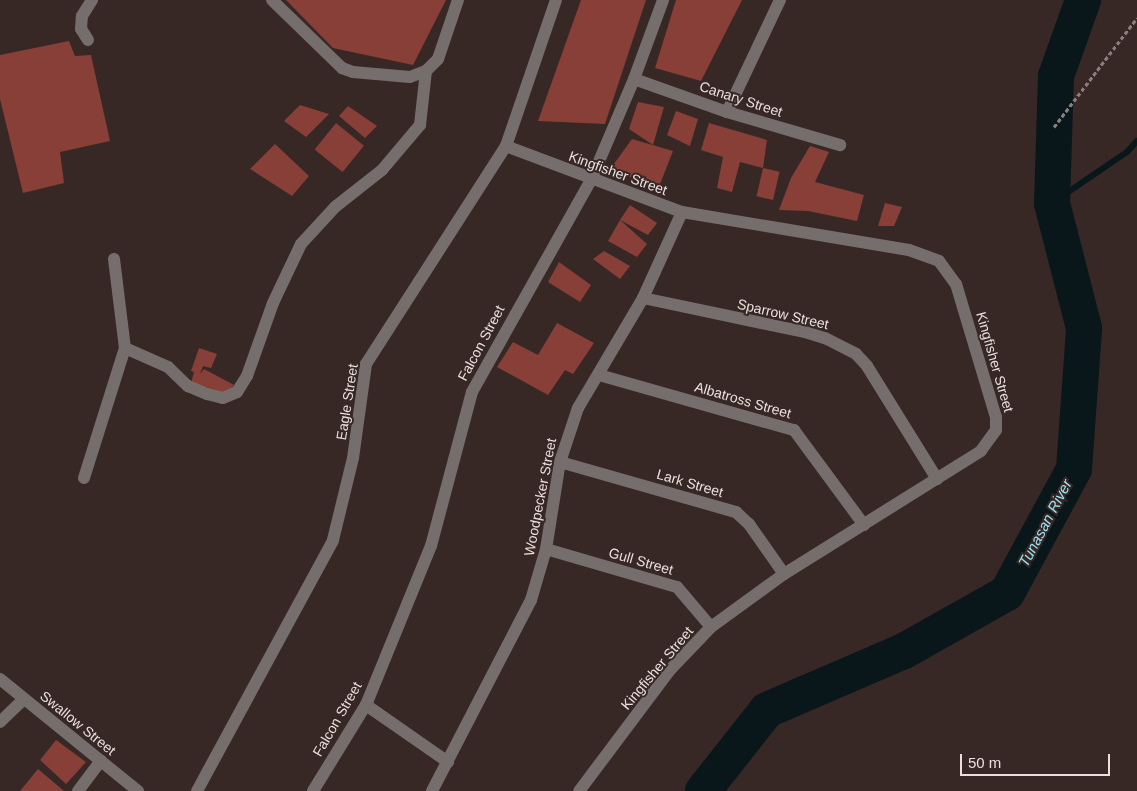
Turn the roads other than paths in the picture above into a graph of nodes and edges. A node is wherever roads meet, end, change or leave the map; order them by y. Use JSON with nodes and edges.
{"nodes":[{"id":1,"x":92,"y":0,"type":"edge"},
{"id":2,"x":272,"y":0,"type":"edge"},
{"id":3,"x":458,"y":0,"type":"edge"},
{"id":4,"x":556,"y":0,"type":"edge"},
{"id":5,"x":663,"y":0,"type":"edge"},
{"id":6,"x":780,"y":0,"type":"edge"},
{"id":7,"x":88,"y":40,"type":"dead end"},
{"id":8,"x":426,"y":71,"type":"junction"},
{"id":9,"x":634,"y":79,"type":"junction"},
{"id":10,"x":727,"y":112,"type":"junction"},
{"id":11,"x":840,"y":145,"type":"dead end"},
{"id":12,"x":506,"y":146,"type":"junction"},
{"id":13,"x":591,"y":180,"type":"junction"},
{"id":14,"x":682,"y":212,"type":"junction"},
{"id":15,"x":114,"y":259,"type":"dead end"},
{"id":16,"x":643,"y":298,"type":"junction"},
{"id":17,"x":125,"y":348,"type":"junction"},
{"id":18,"x":599,"y":375,"type":"junction"},
{"id":19,"x":560,"y":462,"type":"junction"},
{"id":20,"x":84,"y":478,"type":"dead end"},
{"id":21,"x":936,"y":479,"type":"junction"},
{"id":22,"x":864,"y":525,"type":"junction"},
{"id":23,"x":546,"y":549,"type":"junction"},
{"id":24,"x":784,"y":574,"type":"junction"},
{"id":25,"x":711,"y":627,"type":"junction"},
{"id":26,"x":0,"y":679,"type":"edge"},
{"id":27,"x":24,"y":699,"type":"junction"},
{"id":28,"x":366,"y":705,"type":"junction"},
{"id":29,"x":0,"y":722,"type":"edge"},
{"id":30,"x":101,"y":761,"type":"junction"},
{"id":31,"x":448,"y":762,"type":"junction"},
{"id":32,"x":78,"y":791,"type":"edge"},
{"id":33,"x":138,"y":791,"type":"edge"},
{"id":34,"x":197,"y":791,"type":"edge"},
{"id":35,"x":312,"y":791,"type":"edge"},
{"id":36,"x":432,"y":791,"type":"edge"},
{"id":37,"x":579,"y":791,"type":"edge"}],
"edges":[{"from":1,"to":7,"type":"street"},
{"from":2,"to":8,"type":"street"},
{"from":3,"to":8,"type":"street"},
{"from":4,"to":12,"type":"street","name":"Eagle Street"},
{"from":5,"to":9,"type":"street","name":"Falcon Street"},
{"from":6,"to":10,"type":"street"},
{"from":8,"to":17,"type":"street"},
{"from":9,"to":10,"type":"street","name":"Canary Street"},
{"from":9,"to":13,"type":"street","name":"Falcon Street"},
{"from":10,"to":11,"type":"street","name":"Canary Street"},
{"from":12,"to":13,"type":"street","name":"Kingfisher Street"},
{"from":12,"to":34,"type":"street","name":"Eagle Street"},
{"from":13,"to":14,"type":"street","name":"Kingfisher Street"},
{"from":13,"to":28,"type":"street","name":"Falcon Street"},
{"from":14,"to":16,"type":"street","name":"Woodpecker Street"},
{"from":14,"to":21,"type":"street","name":"Kingfisher Street"},
{"from":15,"to":17,"type":"street"},
{"from":16,"to":18,"type":"street","name":"Woodpecker Street"},
{"from":16,"to":21,"type":"street","name":"Sparrow Street"},
{"from":17,"to":20,"type":"street"},
{"from":18,"to":19,"type":"street","name":"Woodpecker Street"},
{"from":18,"to":22,"type":"street","name":"Albatross Street"},
{"from":19,"to":23,"type":"street","name":"Woodpecker Street"},
{"from":19,"to":24,"type":"street","name":"Lark Street"},
{"from":21,"to":22,"type":"street","name":"Kingfisher Street"},
{"from":22,"to":24,"type":"street","name":"Kingfisher Street"},
{"from":23,"to":25,"type":"street","name":"Gull Street"},
{"from":23,"to":31,"type":"street","name":"Woodpecker Street"},
{"from":24,"to":25,"type":"street","name":"Kingfisher Street"},
{"from":25,"to":37,"type":"street","name":"Kingfisher Street"},
{"from":26,"to":27,"type":"street","name":"Swallow Street"},
{"from":27,"to":29,"type":"street"},
{"from":27,"to":30,"type":"street","name":"Swallow Street"},
{"from":28,"to":31,"type":"street"},
{"from":28,"to":35,"type":"street","name":"Falcon Street"},
{"from":30,"to":32,"type":"street"},
{"from":30,"to":33,"type":"street","name":"Swallow Street"},
{"from":31,"to":36,"type":"street","name":"Woodpecker Street"}]}
